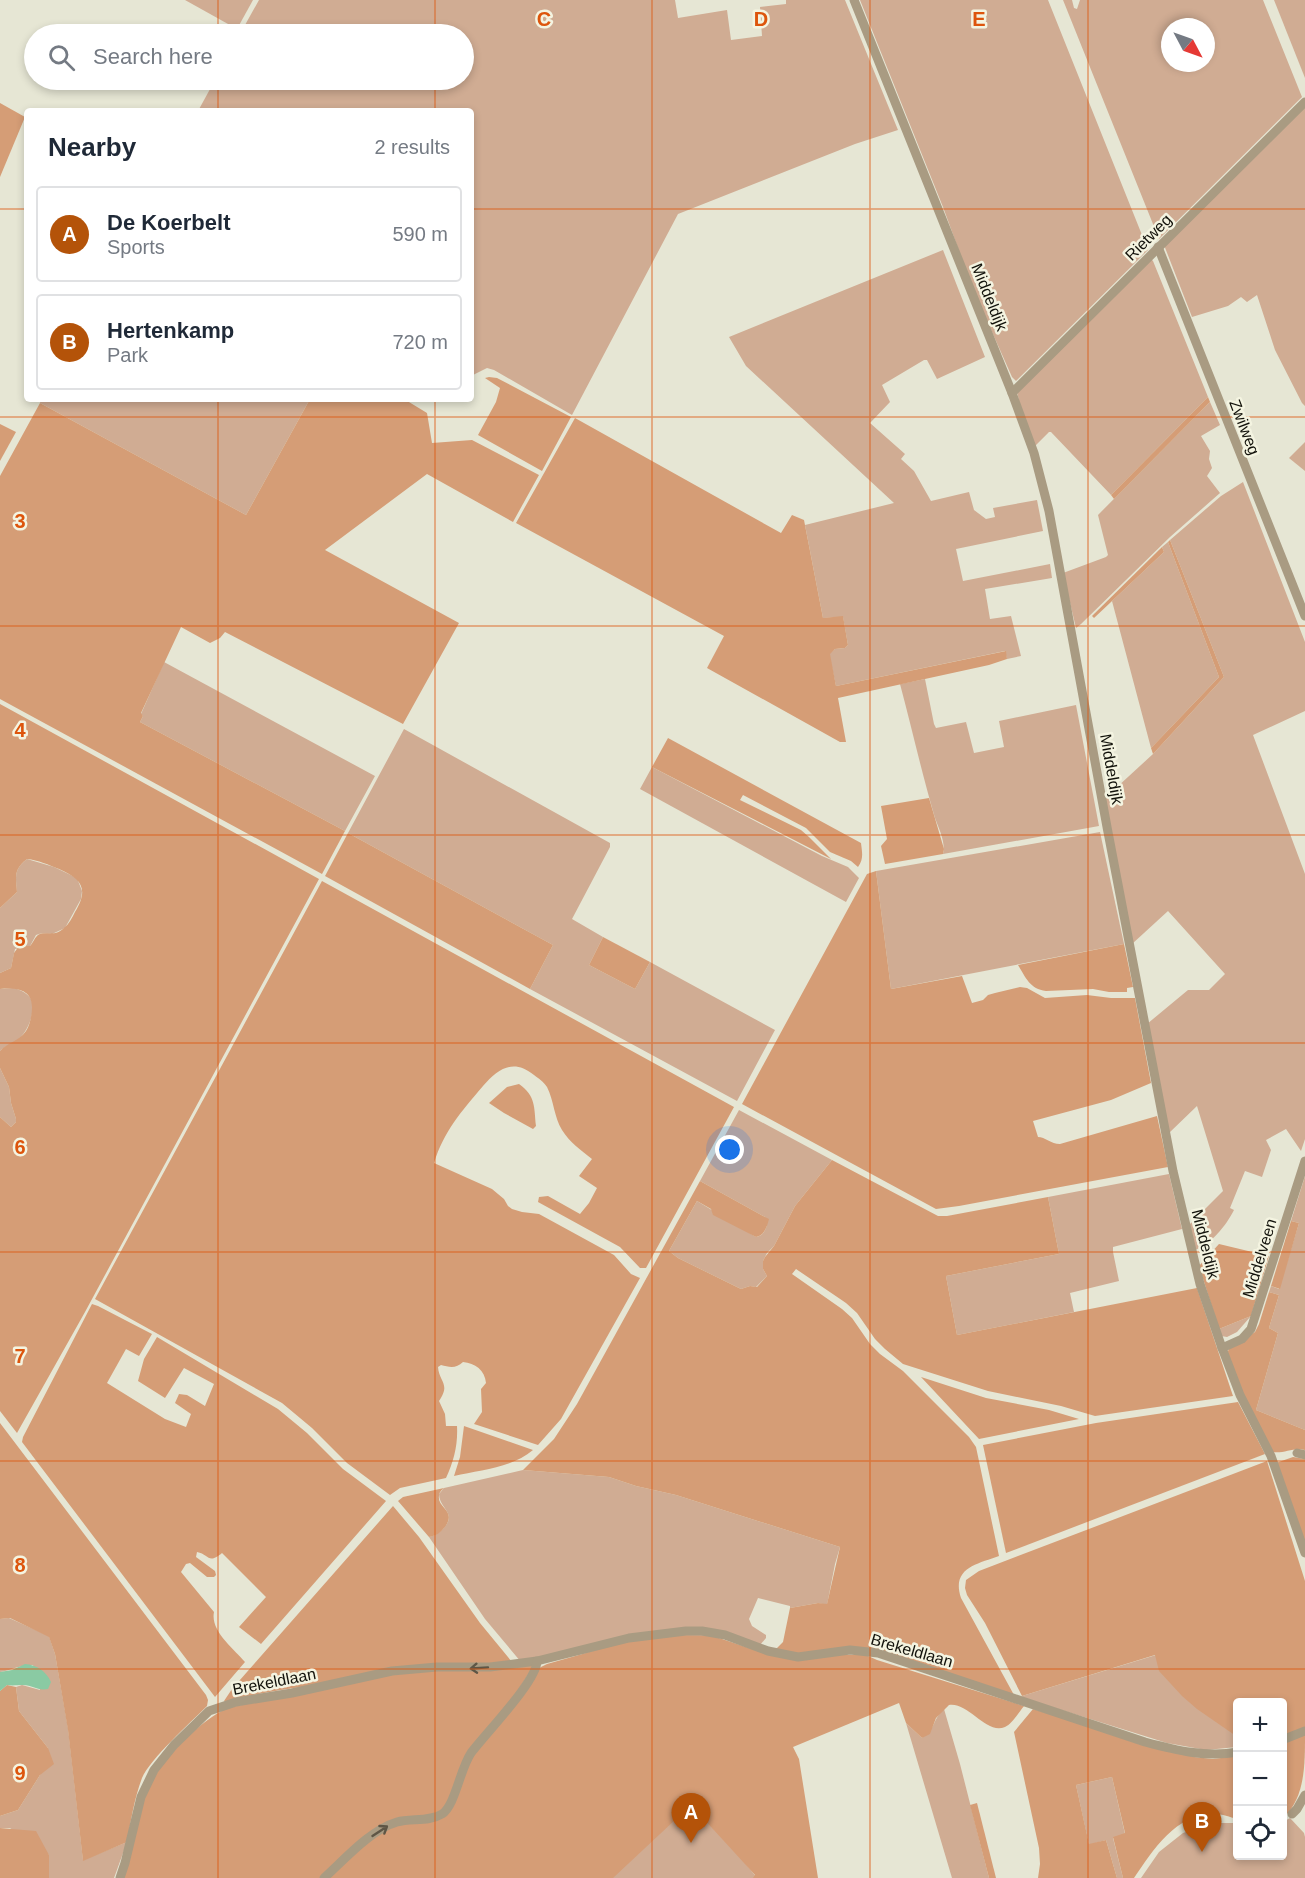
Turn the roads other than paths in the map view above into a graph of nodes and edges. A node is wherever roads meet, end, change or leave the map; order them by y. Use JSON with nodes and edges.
{"nodes":[{"id":1,"x":854,"y":0,"type":"edge"},
{"id":2,"x":1305,"y":102,"type":"edge"},
{"id":3,"x":1158,"y":247,"type":"junction"},
{"id":4,"x":1012,"y":393,"type":"junction"},
{"id":5,"x":1305,"y":616,"type":"edge"},
{"id":6,"x":1305,"y":1161,"type":"edge"},
{"id":7,"x":1222,"y":1348,"type":"junction"},
{"id":8,"x":1305,"y":1552,"type":"edge"},
{"id":9,"x":537,"y":1660,"type":"junction"},
{"id":10,"x":1305,"y":1731,"type":"edge"},
{"id":11,"x":1287,"y":1738,"type":"edge"},
{"id":12,"x":1233,"y":1753,"type":"edge"},
{"id":13,"x":1305,"y":1795,"type":"edge"},
{"id":14,"x":1292,"y":1814,"type":"dead end"},
{"id":15,"x":120,"y":1878,"type":"edge"},
{"id":16,"x":324,"y":1878,"type":"edge"}],
"edges":[{"from":1,"to":4,"type":"street","name":"Middeldijk"},
{"from":2,"to":3,"type":"street","name":"Rietweg"},
{"from":3,"to":4,"type":"street","name":"Rietweg"},
{"from":3,"to":5,"type":"street","name":"Zwilweg"},
{"from":4,"to":7,"type":"street","name":"Middeldijk"},
{"from":6,"to":7,"type":"street","name":"Middelveen"},
{"from":7,"to":8,"type":"street","name":"Middeldijk"},
{"from":9,"to":12,"type":"street","name":"Brekeldlaan"},
{"from":9,"to":15,"type":"street","name":"Brekeldlaan","one_way":true},
{"from":16,"to":9,"type":"street","one_way":true},
{"from":10,"to":11,"type":"street"},
{"from":13,"to":14,"type":"street"}]}
